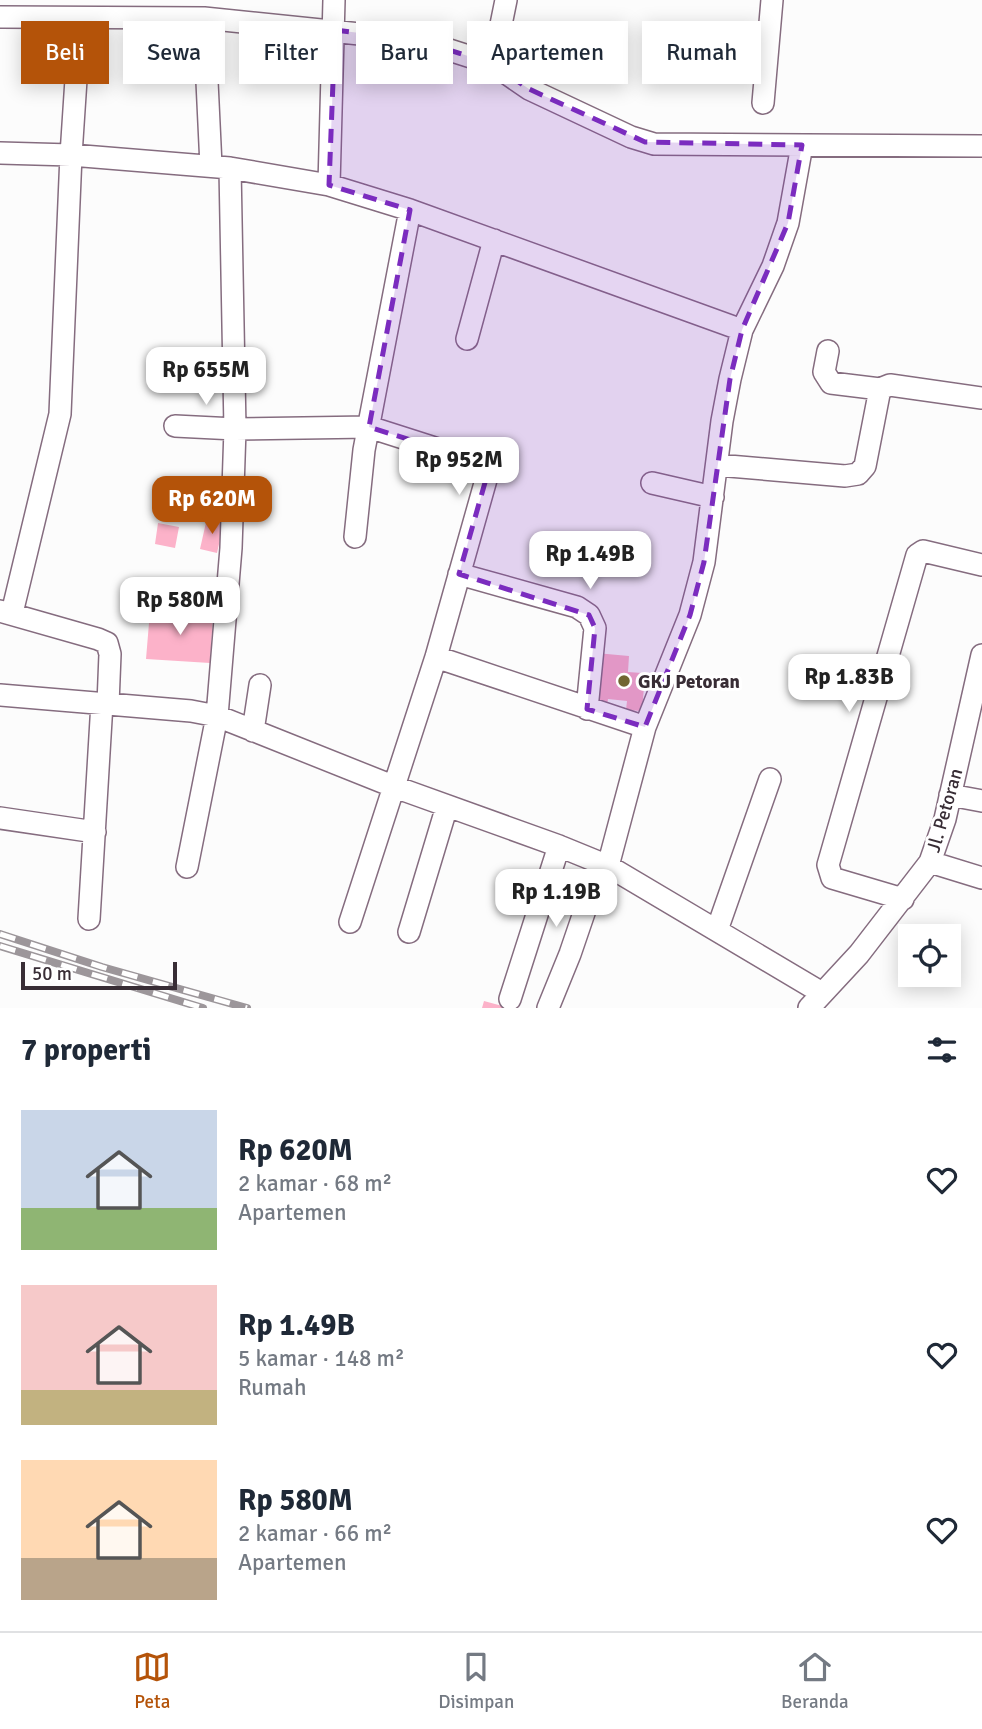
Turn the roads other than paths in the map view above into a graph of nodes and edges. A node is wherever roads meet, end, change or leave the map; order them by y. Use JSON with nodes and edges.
{"nodes":[{"id":1,"x":334,"y":0,"type":"edge"},
{"id":2,"x":506,"y":0,"type":"edge"},
{"id":3,"x":772,"y":0,"type":"edge"},
{"id":4,"x":0,"y":17,"type":"edge"},
{"id":5,"x":204,"y":18,"type":"junction"},
{"id":6,"x":80,"y":19,"type":"junction"},
{"id":7,"x":239,"y":21,"type":"edge"},
{"id":8,"x":335,"y":21,"type":"edge"},
{"id":9,"x":502,"y":21,"type":"edge"},
{"id":10,"x":342,"y":31,"type":"edge"},
{"id":11,"x":467,"y":56,"type":"edge"},
{"id":12,"x":333,"y":84,"type":"edge"},
{"id":13,"x":522,"y":84,"type":"edge"},
{"id":14,"x":763,"y":103,"type":"dead end"},
{"id":15,"x":802,"y":145,"type":"junction"},
{"id":16,"x":982,"y":146,"type":"edge"},
{"id":17,"x":0,"y":153,"type":"edge"},
{"id":18,"x":71,"y":155,"type":"junction"},
{"id":19,"x":221,"y":167,"type":"junction"},
{"id":20,"x":329,"y":185,"type":"junction"},
{"id":21,"x":410,"y":210,"type":"junction"},
{"id":22,"x":494,"y":240,"type":"junction"},
{"id":23,"x":742,"y":330,"type":"junction"},
{"id":24,"x":467,"y":339,"type":"dead end"},
{"id":25,"x":828,"y":351,"type":"dead end"},
{"id":26,"x":880,"y":389,"type":"junction"},
{"id":27,"x":982,"y":398,"type":"edge"},
{"id":28,"x":175,"y":426,"type":"dead end"},
{"id":29,"x":369,"y":427,"type":"junction"},
{"id":30,"x":235,"y":429,"type":"junction"},
{"id":31,"x":717,"y":465,"type":"junction"},
{"id":32,"x":652,"y":483,"type":"dead end"},
{"id":33,"x":713,"y":497,"type":"junction"},
{"id":34,"x":355,"y":537,"type":"dead end"},
{"id":35,"x":982,"y":565,"type":"edge"},
{"id":36,"x":459,"y":574,"type":"junction"},
{"id":37,"x":6,"y":612,"type":"edge"},
{"id":38,"x":982,"y":655,"type":"edge"},
{"id":39,"x":436,"y":657,"type":"junction"},
{"id":40,"x":260,"y":685,"type":"dead end"},
{"id":41,"x":0,"y":695,"type":"edge"},
{"id":42,"x":105,"y":704,"type":"junction"},
{"id":43,"x":587,"y":709,"type":"junction"},
{"id":44,"x":217,"y":716,"type":"junction"},
{"id":45,"x":975,"y":721,"type":"edge"},
{"id":46,"x":645,"y":727,"type":"junction"},
{"id":47,"x":253,"y":731,"type":"junction"},
{"id":48,"x":770,"y":779,"type":"dead end"},
{"id":49,"x":395,"y":787,"type":"junction"},
{"id":50,"x":950,"y":795,"type":"junction"},
{"id":51,"x":982,"y":801,"type":"edge"},
{"id":52,"x":447,"y":807,"type":"junction"},
{"id":53,"x":0,"y":818,"type":"edge"},
{"id":54,"x":95,"y":832,"type":"junction"},
{"id":55,"x":559,"y":846,"type":"junction"},
{"id":56,"x":930,"y":862,"type":"junction"},
{"id":57,"x":604,"y":865,"type":"junction"},
{"id":58,"x":187,"y":867,"type":"dead end"},
{"id":59,"x":982,"y":878,"type":"edge"},
{"id":60,"x":903,"y":899,"type":"junction"},
{"id":61,"x":89,"y":919,"type":"dead end"},
{"id":62,"x":350,"y":922,"type":"dead end"},
{"id":63,"x":717,"y":930,"type":"junction"},
{"id":64,"x":409,"y":932,"type":"dead end"},
{"id":65,"x":510,"y":999,"type":"dead end"},
{"id":66,"x":816,"y":1000,"type":"edge"},
{"id":67,"x":548,"y":1008,"type":"edge"}],
"edges":[{"from":1,"to":8,"type":"street"},
{"from":2,"to":9,"type":"street"},
{"from":3,"to":14,"type":"street"},
{"from":4,"to":6,"type":"street"},
{"from":5,"to":6,"type":"street"},
{"from":5,"to":7,"type":"street"},
{"from":5,"to":19,"type":"street"},
{"from":6,"to":18,"type":"street"},
{"from":10,"to":11,"type":"street"},
{"from":12,"to":20,"type":"street"},
{"from":13,"to":15,"type":"street"},
{"from":15,"to":16,"type":"street"},
{"from":15,"to":23,"type":"street"},
{"from":17,"to":18,"type":"street"},
{"from":18,"to":19,"type":"street"},
{"from":18,"to":37,"type":"street"},
{"from":19,"to":20,"type":"street"},
{"from":19,"to":30,"type":"street"},
{"from":20,"to":21,"type":"street"},
{"from":21,"to":22,"type":"street"},
{"from":21,"to":29,"type":"street"},
{"from":22,"to":23,"type":"street"},
{"from":22,"to":24,"type":"street"},
{"from":23,"to":31,"type":"street"},
{"from":25,"to":26,"type":"street"},
{"from":26,"to":27,"type":"street"},
{"from":26,"to":31,"type":"street"},
{"from":28,"to":30,"type":"street"},
{"from":29,"to":30,"type":"street"},
{"from":29,"to":34,"type":"street"},
{"from":29,"to":36,"type":"street"},
{"from":30,"to":44,"type":"street"},
{"from":31,"to":33,"type":"street"},
{"from":32,"to":33,"type":"street"},
{"from":33,"to":46,"type":"street"},
{"from":35,"to":60,"type":"street"},
{"from":36,"to":39,"type":"street"},
{"from":36,"to":43,"type":"street"},
{"from":37,"to":42,"type":"street"},
{"from":38,"to":45,"type":"street","name":"Jl. Petoran"},
{"from":39,"to":43,"type":"street"},
{"from":39,"to":49,"type":"street"},
{"from":40,"to":47,"type":"street"},
{"from":41,"to":42,"type":"street"},
{"from":42,"to":44,"type":"street"},
{"from":42,"to":54,"type":"street"},
{"from":43,"to":46,"type":"street"},
{"from":44,"to":47,"type":"street"},
{"from":44,"to":58,"type":"street"},
{"from":45,"to":50,"type":"street","name":"Jl. Petoran"},
{"from":46,"to":57,"type":"street"},
{"from":47,"to":49,"type":"street"},
{"from":48,"to":63,"type":"street"},
{"from":49,"to":52,"type":"street"},
{"from":49,"to":62,"type":"street"},
{"from":50,"to":51,"type":"street"},
{"from":50,"to":56,"type":"street","name":"Jl. Petoran"},
{"from":52,"to":55,"type":"street"},
{"from":52,"to":64,"type":"street"},
{"from":53,"to":54,"type":"street"},
{"from":54,"to":61,"type":"street"},
{"from":55,"to":57,"type":"street"},
{"from":55,"to":65,"type":"street"},
{"from":56,"to":59,"type":"street"},
{"from":56,"to":60,"type":"street","name":"Jl. Petoran"},
{"from":57,"to":63,"type":"street"},
{"from":57,"to":67,"type":"street"},
{"from":60,"to":66,"type":"street","name":"Jl. Petoran"},
{"from":63,"to":66,"type":"street"}]}
